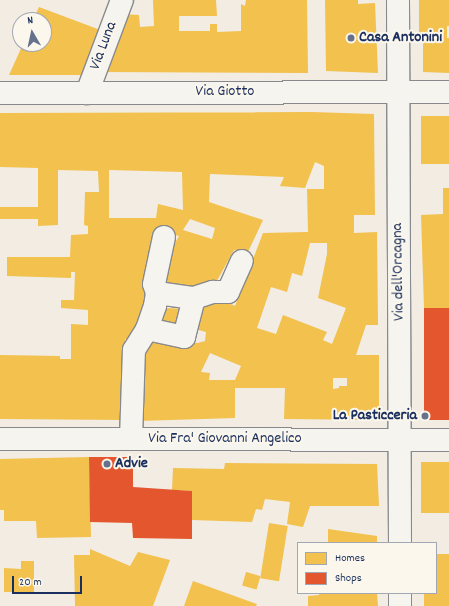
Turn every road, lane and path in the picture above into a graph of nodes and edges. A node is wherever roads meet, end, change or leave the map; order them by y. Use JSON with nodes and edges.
{"nodes":[{"id":1,"x":122,"y":0,"type":"edge"},
{"id":2,"x":398,"y":0,"type":"edge"},
{"id":3,"x":397,"y":92,"type":"junction"},
{"id":4,"x":449,"y":92,"type":"edge"},
{"id":5,"x":0,"y":93,"type":"edge"},
{"id":6,"x":87,"y":93,"type":"junction"},
{"id":7,"x":164,"y":237,"type":"dead end"},
{"id":8,"x":242,"y":261,"type":"dead end"},
{"id":9,"x":157,"y":293,"type":"junction"},
{"id":10,"x":194,"y":298,"type":"junction"},
{"id":11,"x":147,"y":329,"type":"junction"},
{"id":12,"x":0,"y":439,"type":"edge"},
{"id":13,"x":131,"y":439,"type":"junction"},
{"id":14,"x":401,"y":439,"type":"junction"},
{"id":15,"x":449,"y":440,"type":"edge"},
{"id":16,"x":400,"y":542,"type":"edge"},
{"id":17,"x":400,"y":594,"type":"edge"},
{"id":18,"x":400,"y":606,"type":"edge"}],
"edges":[{"from":1,"to":6,"type":"street","name":"Via Luna"},
{"from":2,"to":3,"type":"street","name":"Via dell'Orcagna"},
{"from":3,"to":4,"type":"street","name":"Via Giotto"},
{"from":3,"to":6,"type":"street","name":"Via Giotto"},
{"from":3,"to":14,"type":"street","name":"Via dell'Orcagna"},
{"from":5,"to":6,"type":"street","name":"Via Giotto"},
{"from":7,"to":9,"type":"street"},
{"from":8,"to":10,"type":"street"},
{"from":9,"to":10,"type":"street"},
{"from":9,"to":11,"type":"street"},
{"from":10,"to":11,"type":"street"},
{"from":11,"to":13,"type":"street"},
{"from":12,"to":13,"type":"street","name":"Via Fra' Giovanni Angelico"},
{"from":13,"to":14,"type":"street","name":"Via Fra' Giovanni Angelico"},
{"from":14,"to":15,"type":"street","name":"Via Fra' Giovanni Angelico"},
{"from":14,"to":16,"type":"street","name":"Via dell'Orcagna"},
{"from":17,"to":18,"type":"street"}]}
